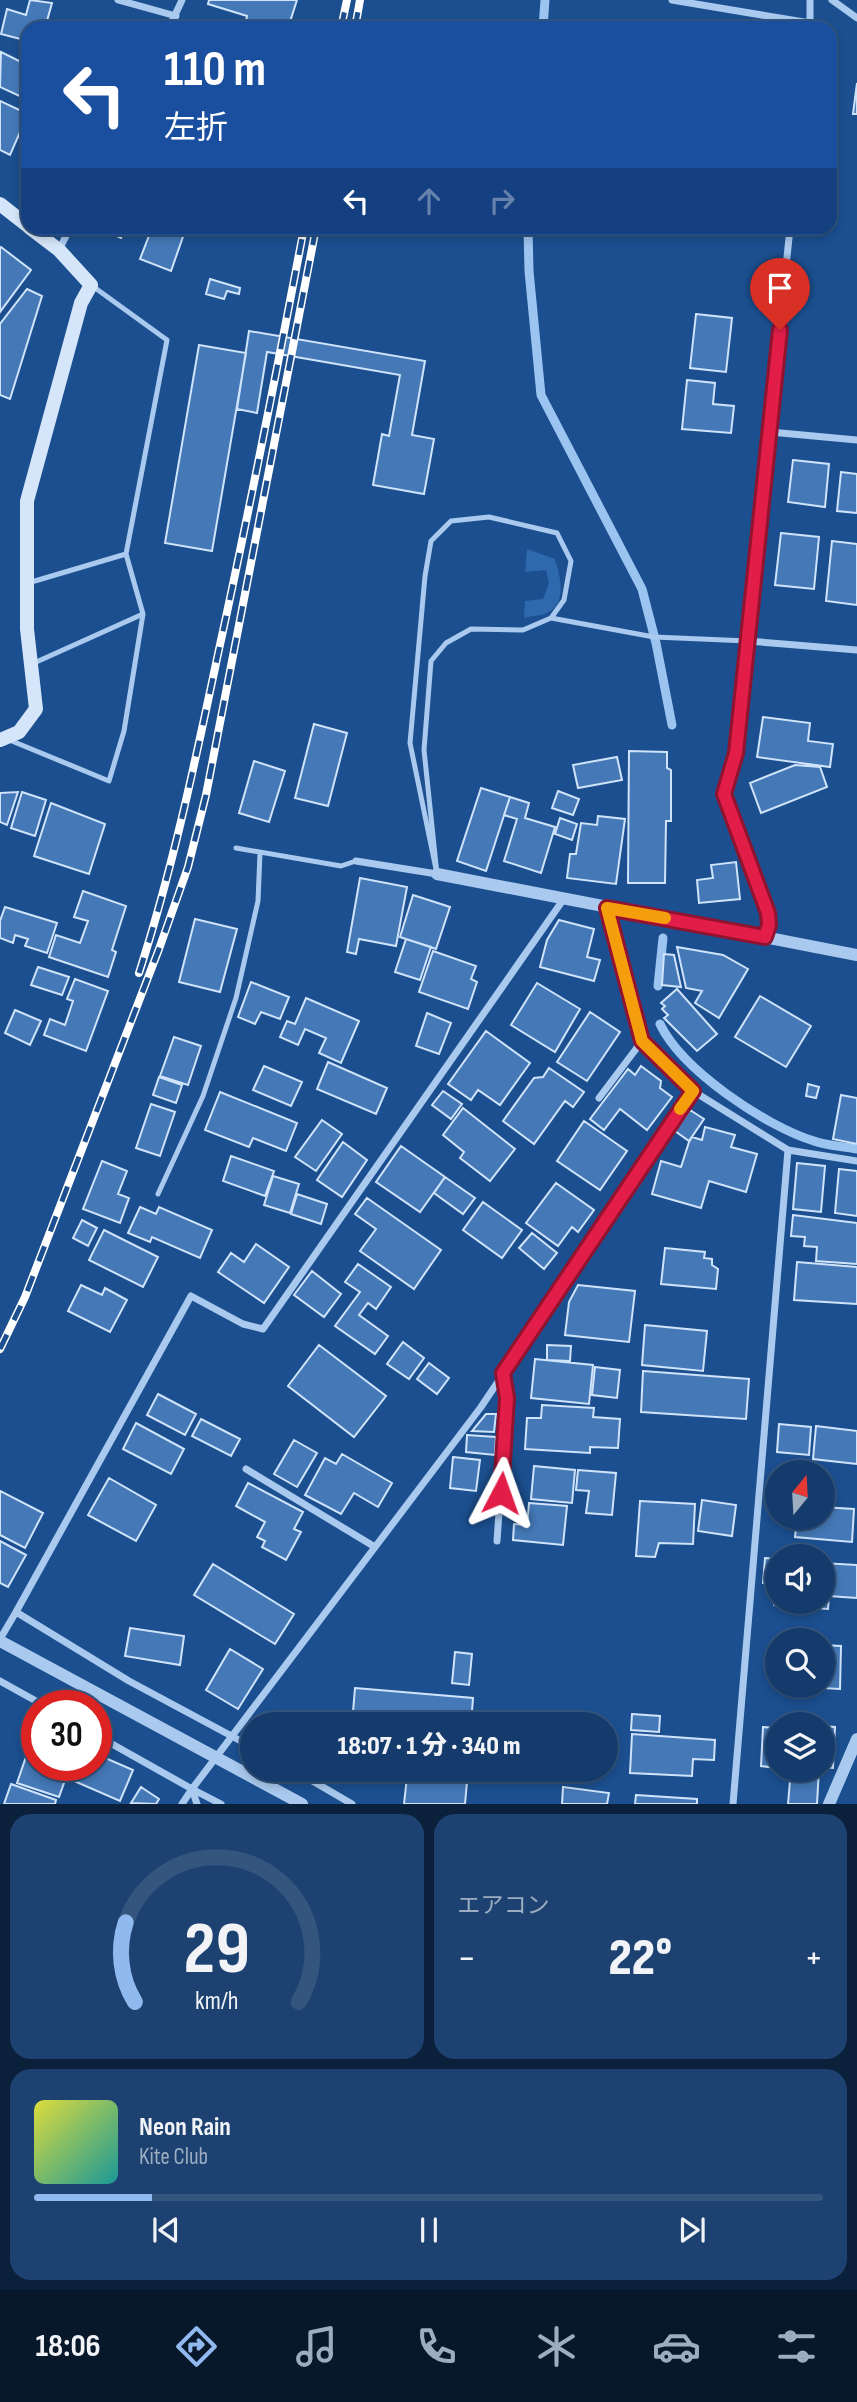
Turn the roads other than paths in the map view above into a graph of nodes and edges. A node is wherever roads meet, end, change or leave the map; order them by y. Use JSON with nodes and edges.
{"nodes":[{"id":1,"x":118,"y":0,"type":"edge"},
{"id":2,"x":182,"y":0,"type":"edge"},
{"id":3,"x":672,"y":0,"type":"edge"},
{"id":4,"x":810,"y":0,"type":"edge"},
{"id":5,"x":832,"y":0,"type":"edge"},
{"id":6,"x":176,"y":16,"type":"junction"},
{"id":7,"x":857,"y":18,"type":"edge"},
{"id":8,"x":173,"y":21,"type":"edge"},
{"id":9,"x":783,"y":21,"type":"edge"},
{"id":10,"x":810,"y":21,"type":"edge"},
{"id":11,"x":0,"y":204,"type":"edge"},
{"id":12,"x":21,"y":221,"type":"edge"},
{"id":13,"x":39,"y":235,"type":"edge"},
{"id":14,"x":66,"y":235,"type":"edge"},
{"id":15,"x":789,"y":235,"type":"edge"},
{"id":16,"x":59,"y":250,"type":"junction"},
{"id":17,"x":91,"y":285,"type":"junction"},
{"id":18,"x":770,"y":432,"type":"junction"},
{"id":19,"x":857,"y":440,"type":"edge"},
{"id":20,"x":126,"y":554,"type":"junction"},
{"id":21,"x":26,"y":584,"type":"junction"},
{"id":22,"x":143,"y":614,"type":"junction"},
{"id":23,"x":551,"y":618,"type":"junction"},
{"id":24,"x":748,"y":641,"type":"junction"},
{"id":25,"x":857,"y":650,"type":"edge"},
{"id":26,"x":31,"y":664,"type":"junction"},
{"id":27,"x":1,"y":741,"type":"edge"},
{"id":28,"x":236,"y":848,"type":"dead end"},
{"id":29,"x":260,"y":853,"type":"junction"},
{"id":30,"x":356,"y":861,"type":"joint"},
{"id":31,"x":437,"y":874,"type":"junction"},
{"id":32,"x":563,"y":900,"type":"junction"},
{"id":33,"x":607,"y":908,"type":"junction"},
{"id":34,"x":765,"y":937,"type":"junction"},
{"id":35,"x":857,"y":955,"type":"edge"},
{"id":36,"x":642,"y":1041,"type":"junction"},
{"id":37,"x":693,"y":1091,"type":"junction"},
{"id":38,"x":599,"y":1098,"type":"dead end"},
{"id":39,"x":788,"y":1150,"type":"junction"},
{"id":40,"x":857,"y":1161,"type":"edge"},
{"id":41,"x":158,"y":1194,"type":"dead end"},
{"id":42,"x":503,"y":1373,"type":"junction"},
{"id":43,"x":246,"y":1469,"type":"dead end"},
{"id":44,"x":498,"y":1541,"type":"dead end"},
{"id":45,"x":375,"y":1547,"type":"junction"},
{"id":46,"x":16,"y":1612,"type":"junction"},
{"id":47,"x":0,"y":1640,"type":"edge"},
{"id":48,"x":0,"y":1681,"type":"edge"},
{"id":49,"x":21,"y":1693,"type":"edge"},
{"id":50,"x":232,"y":1735,"type":"junction"},
{"id":51,"x":240,"y":1740,"type":"edge"},
{"id":52,"x":857,"y":1740,"type":"edge"},
{"id":53,"x":112,"y":1744,"type":"edge"},
{"id":54,"x":314,"y":1782,"type":"edge"},
{"id":55,"x":192,"y":1789,"type":"junction"},
{"id":56,"x":183,"y":1804,"type":"edge"},
{"id":57,"x":197,"y":1804,"type":"edge"},
{"id":58,"x":221,"y":1804,"type":"edge"},
{"id":59,"x":302,"y":1804,"type":"edge"},
{"id":60,"x":352,"y":1804,"type":"edge"},
{"id":61,"x":733,"y":1804,"type":"edge"},
{"id":62,"x":830,"y":1804,"type":"edge"}],
"edges":[{"from":1,"to":6,"type":"street"},
{"from":2,"to":6,"type":"street"},
{"from":3,"to":9,"type":"street"},
{"from":4,"to":10,"type":"street"},
{"from":5,"to":7,"type":"street"},
{"from":6,"to":8,"type":"street"},
{"from":11,"to":12,"type":"main road"},
{"from":13,"to":16,"type":"main road"},
{"from":14,"to":16,"type":"street"},
{"from":15,"to":18,"type":"street"},
{"from":16,"to":17,"type":"main road"},
{"from":17,"to":20,"type":"lane"},
{"from":17,"to":21,"type":"main road"},
{"from":18,"to":19,"type":"street"},
{"from":18,"to":24,"type":"street"},
{"from":20,"to":21,"type":"lane"},
{"from":20,"to":22,"type":"lane"},
{"from":21,"to":26,"type":"main road"},
{"from":22,"to":26,"type":"lane"},
{"from":22,"to":27,"type":"lane"},
{"from":23,"to":24,"type":"lane"},
{"from":23,"to":31,"type":"lane"},
{"from":23,"to":31,"type":"lane"},
{"from":24,"to":25,"type":"street"},
{"from":24,"to":34,"type":"street"},
{"from":26,"to":27,"type":"main road"},
{"from":28,"to":29,"type":"lane"},
{"from":29,"to":30,"type":"lane"},
{"from":29,"to":41,"type":"lane"},
{"from":30,"to":31,"type":"street"},
{"from":31,"to":32,"type":"street"},
{"from":32,"to":33,"type":"street"},
{"from":32,"to":46,"type":"street"},
{"from":33,"to":34,"type":"street"},
{"from":33,"to":36,"type":"street"},
{"from":34,"to":35,"type":"street"},
{"from":36,"to":37,"type":"street"},
{"from":36,"to":38,"type":"street"},
{"from":37,"to":39,"type":"street"},
{"from":37,"to":42,"type":"street"},
{"from":39,"to":40,"type":"street"},
{"from":39,"to":61,"type":"street"},
{"from":42,"to":44,"type":"street"},
{"from":42,"to":45,"type":"street"},
{"from":43,"to":45,"type":"street"},
{"from":45,"to":50,"type":"street"},
{"from":46,"to":47,"type":"street"},
{"from":46,"to":50,"type":"street"},
{"from":47,"to":59,"type":"street","bridge":true},
{"from":48,"to":49,"type":"street"},
{"from":50,"to":51,"type":"street"},
{"from":50,"to":55,"type":"street"},
{"from":52,"to":62,"type":"street"},
{"from":53,"to":55,"type":"street"},
{"from":54,"to":60,"type":"street"},
{"from":55,"to":56,"type":"street"},
{"from":55,"to":57,"type":"street"},
{"from":55,"to":58,"type":"street"}]}
